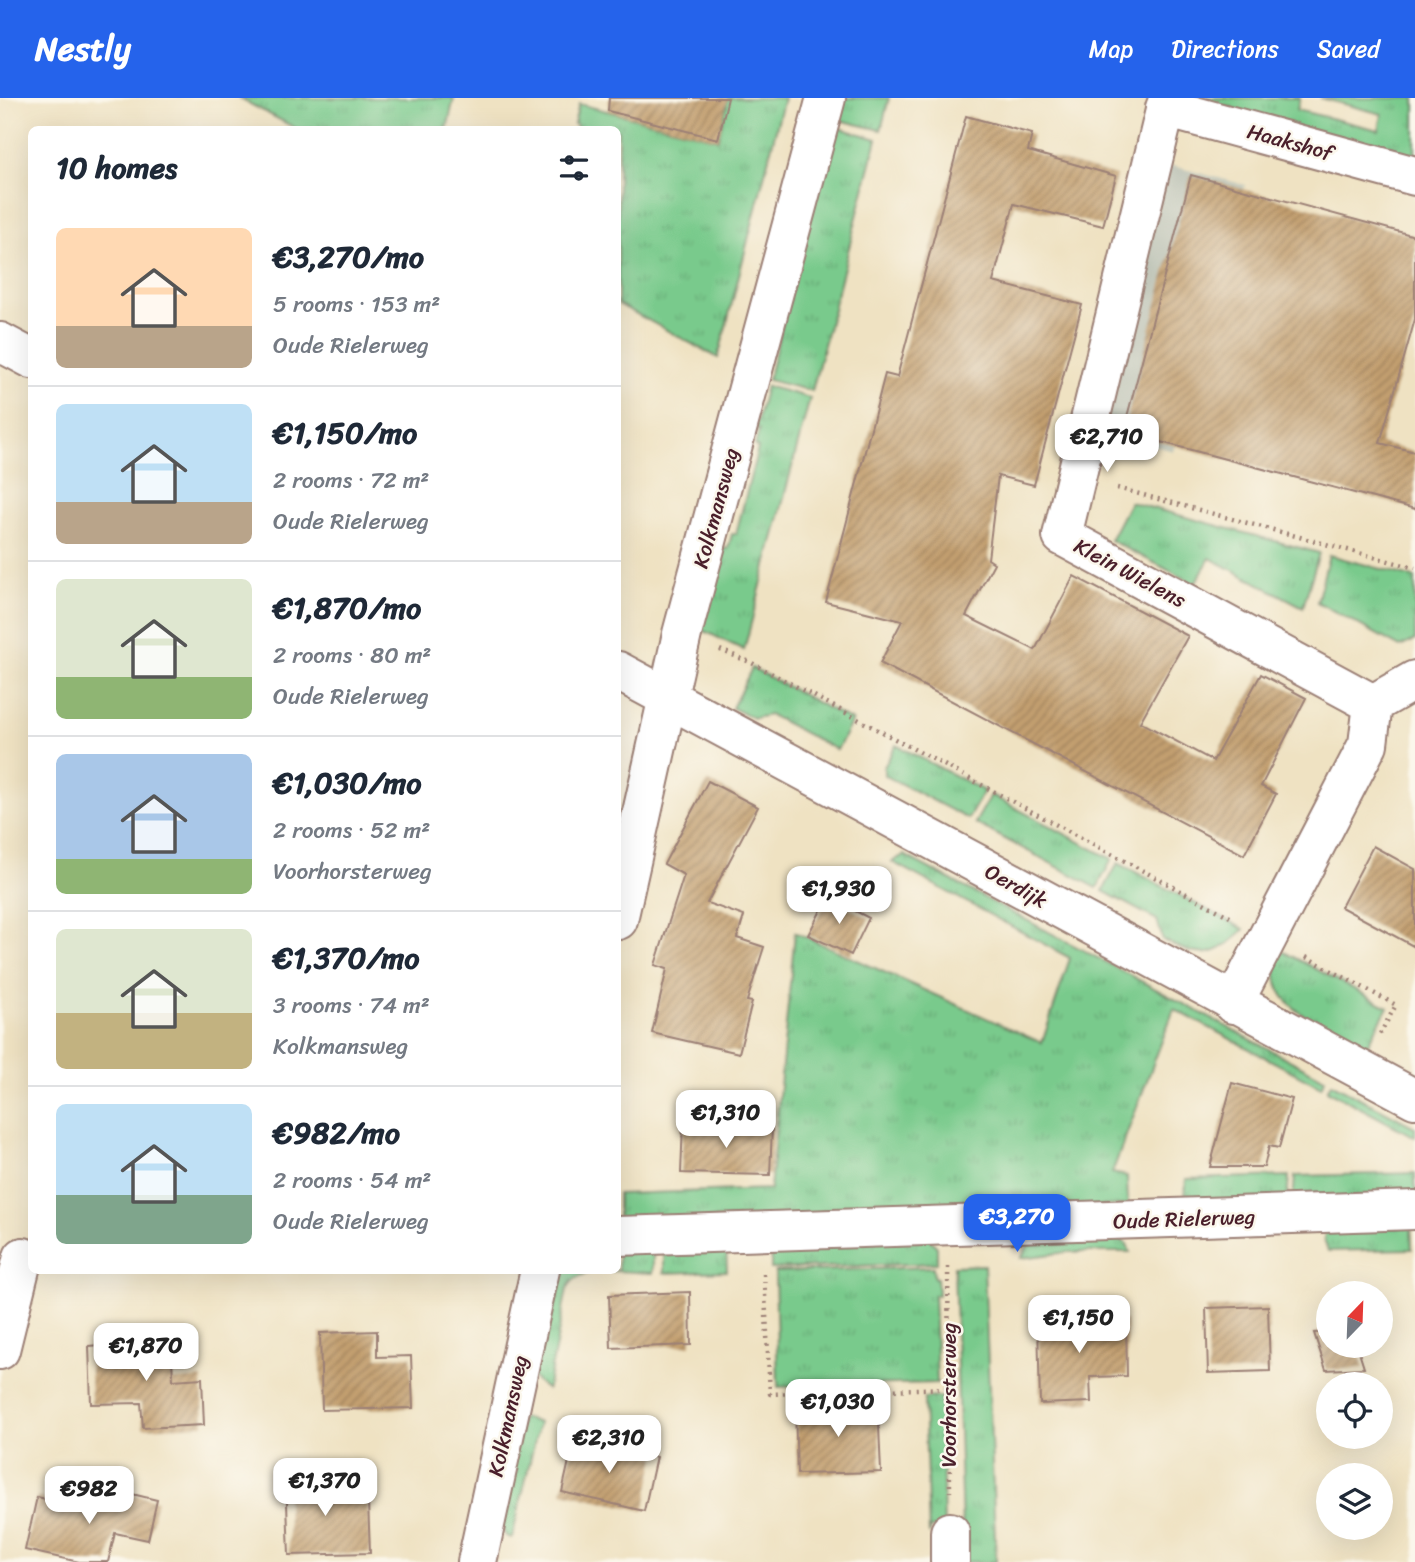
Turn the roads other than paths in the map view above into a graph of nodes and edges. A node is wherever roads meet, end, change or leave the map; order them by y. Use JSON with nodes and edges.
{"nodes":[{"id":1,"x":826,"y":98,"type":"edge"},
{"id":2,"x":1167,"y":103,"type":"edge"},
{"id":3,"x":1415,"y":176,"type":"edge"},
{"id":4,"x":0,"y":342,"type":"edge"},
{"id":5,"x":28,"y":357,"type":"edge"},
{"id":6,"x":621,"y":672,"type":"edge"},
{"id":7,"x":1415,"y":680,"type":"edge"},
{"id":8,"x":668,"y":696,"type":"junction"},
{"id":9,"x":1373,"y":704,"type":"junction"},
{"id":10,"x":621,"y":907,"type":"edge"},
{"id":11,"x":1234,"y":1004,"type":"junction"},
{"id":12,"x":1415,"y":1099,"type":"edge"},
{"id":13,"x":1415,"y":1210,"type":"edge"},
{"id":14,"x":621,"y":1236,"type":"edge"},
{"id":15,"x":18,"y":1257,"type":"edge"},
{"id":16,"x":539,"y":1274,"type":"edge"},
{"id":17,"x":0,"y":1350,"type":"edge"},
{"id":18,"x":477,"y":1562,"type":"edge"}],
"edges":[{"from":1,"to":8,"type":"street","name":"Kolkmansweg"},
{"from":2,"to":3,"type":"street","name":"Haakshof"},
{"from":2,"to":9,"type":"street","name":"Klein Wielens"},
{"from":4,"to":5,"type":"street"},
{"from":6,"to":8,"type":"street","name":"Oerdijk"},
{"from":7,"to":9,"type":"street"},
{"from":8,"to":10,"type":"street","name":"Kolkmansweg"},
{"from":8,"to":11,"type":"street","name":"Oerdijk"},
{"from":9,"to":11,"type":"street"},
{"from":11,"to":12,"type":"street","name":"Oerdijk"},
{"from":13,"to":14,"type":"street","name":"Oude Rielerweg"},
{"from":15,"to":17,"type":"street"},
{"from":16,"to":18,"type":"street","name":"Kolkmansweg"}]}
